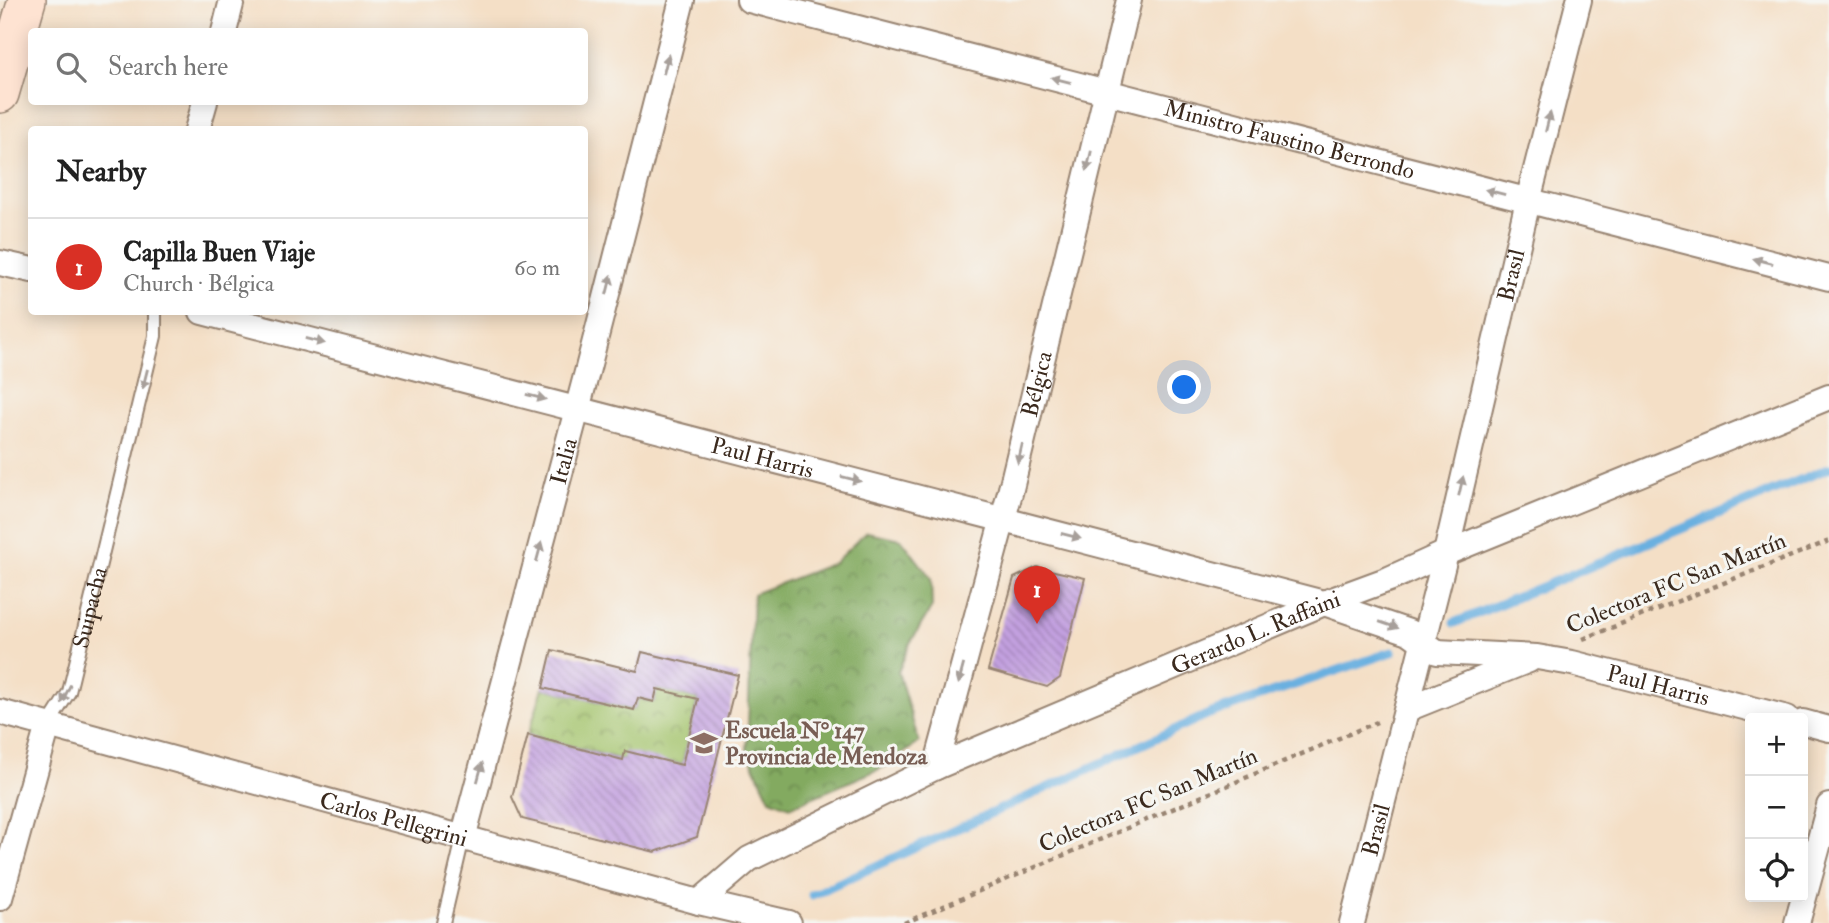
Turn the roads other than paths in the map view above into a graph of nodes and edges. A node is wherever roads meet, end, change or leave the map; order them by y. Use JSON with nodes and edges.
{"nodes":[{"id":1,"x":27,"y":0,"type":"edge"},
{"id":2,"x":232,"y":0,"type":"edge"},
{"id":3,"x":682,"y":0,"type":"edge"},
{"id":4,"x":748,"y":0,"type":"edge"},
{"id":5,"x":1129,"y":0,"type":"edge"},
{"id":6,"x":1578,"y":0,"type":"edge"},
{"id":7,"x":224,"y":28,"type":"edge"},
{"id":8,"x":1106,"y":92,"type":"junction"},
{"id":9,"x":0,"y":94,"type":"edge"},
{"id":10,"x":204,"y":105,"type":"edge"},
{"id":11,"x":198,"y":126,"type":"edge"},
{"id":12,"x":1528,"y":201,"type":"junction"},
{"id":13,"x":0,"y":263,"type":"edge"},
{"id":14,"x":28,"y":269,"type":"edge"},
{"id":15,"x":1829,"y":278,"type":"edge"},
{"id":16,"x":155,"y":315,"type":"edge"},
{"id":17,"x":214,"y":315,"type":"edge"},
{"id":18,"x":1829,"y":397,"type":"edge"},
{"id":19,"x":577,"y":408,"type":"junction"},
{"id":20,"x":1003,"y":518,"type":"junction"},
{"id":21,"x":1446,"y":552,"type":"junction"},
{"id":22,"x":1324,"y":603,"type":"junction"},
{"id":23,"x":1423,"y":642,"type":"junction"},
{"id":24,"x":1537,"y":657,"type":"junction"},
{"id":25,"x":1407,"y":709,"type":"junction"},
{"id":26,"x":0,"y":712,"type":"edge"},
{"id":27,"x":1767,"y":713,"type":"edge"},
{"id":28,"x":1808,"y":723,"type":"edge"},
{"id":29,"x":48,"y":725,"type":"junction"},
{"id":30,"x":1829,"y":729,"type":"edge"},
{"id":31,"x":936,"y":767,"type":"junction"},
{"id":32,"x":1829,"y":806,"type":"edge"},
{"id":33,"x":463,"y":838,"type":"junction"},
{"id":34,"x":0,"y":898,"type":"edge"},
{"id":35,"x":699,"y":902,"type":"junction"},
{"id":36,"x":443,"y":923,"type":"edge"},
{"id":37,"x":789,"y":923,"type":"edge"},
{"id":38,"x":1352,"y":923,"type":"edge"},
{"id":39,"x":1797,"y":923,"type":"edge"}],
"edges":[{"from":1,"to":9,"type":"main road"},
{"from":2,"to":7,"type":"street"},
{"from":19,"to":3,"type":"street","name":"Italia","one_way":true},
{"from":8,"to":4,"type":"street","name":"Ministro Faustino Berrondo","one_way":true},
{"from":5,"to":8,"type":"street","name":"Bélgica"},
{"from":12,"to":6,"type":"street","name":"Brasil","one_way":true},
{"from":12,"to":8,"type":"street","name":"Ministro Faustino Berrondo","one_way":true},
{"from":8,"to":20,"type":"street","name":"Bélgica","one_way":true},
{"from":10,"to":11,"type":"street"},
{"from":15,"to":12,"type":"street","name":"Ministro Faustino Berrondo","one_way":true},
{"from":21,"to":12,"type":"street","name":"Brasil","one_way":true},
{"from":13,"to":14,"type":"street"},
{"from":16,"to":29,"type":"lane","name":"Suipacha","one_way":true},
{"from":17,"to":19,"type":"street","name":"Paul Harris","one_way":true},
{"from":18,"to":21,"type":"street","name":"Gerardo L. Raffaini"},
{"from":19,"to":20,"type":"street","name":"Paul Harris","one_way":true},
{"from":33,"to":19,"type":"street","name":"Italia","one_way":true},
{"from":20,"to":22,"type":"street","name":"Paul Harris","one_way":true},
{"from":20,"to":31,"type":"street","name":"Bélgica","one_way":true},
{"from":21,"to":22,"type":"street","name":"Gerardo L. Raffaini"},
{"from":21,"to":23,"type":"street","name":"Brasil"},
{"from":22,"to":23,"type":"street","name":"Paul Harris","one_way":true},
{"from":22,"to":31,"type":"street","name":"Gerardo L. Raffaini"},
{"from":23,"to":24,"type":"street","name":"Paul Harris"},
{"from":23,"to":25,"type":"street","name":"Brasil"},
{"from":24,"to":25,"type":"street"},
{"from":24,"to":27,"type":"street","name":"Paul Harris"},
{"from":25,"to":38,"type":"street","name":"Brasil"},
{"from":26,"to":29,"type":"street","name":"Carlos Pellegrini"},
{"from":28,"to":30,"type":"street"},
{"from":29,"to":33,"type":"street","name":"Carlos Pellegrini"},
{"from":29,"to":34,"type":"street","name":"Suipacha"},
{"from":31,"to":35,"type":"street","name":"Gerardo L. Raffaini"},
{"from":32,"to":39,"type":"street"},
{"from":33,"to":35,"type":"street","name":"Carlos Pellegrini"},
{"from":33,"to":36,"type":"lane","name":"Italia"},
{"from":35,"to":37,"type":"street","name":"Carlos Pellegrini"}]}
